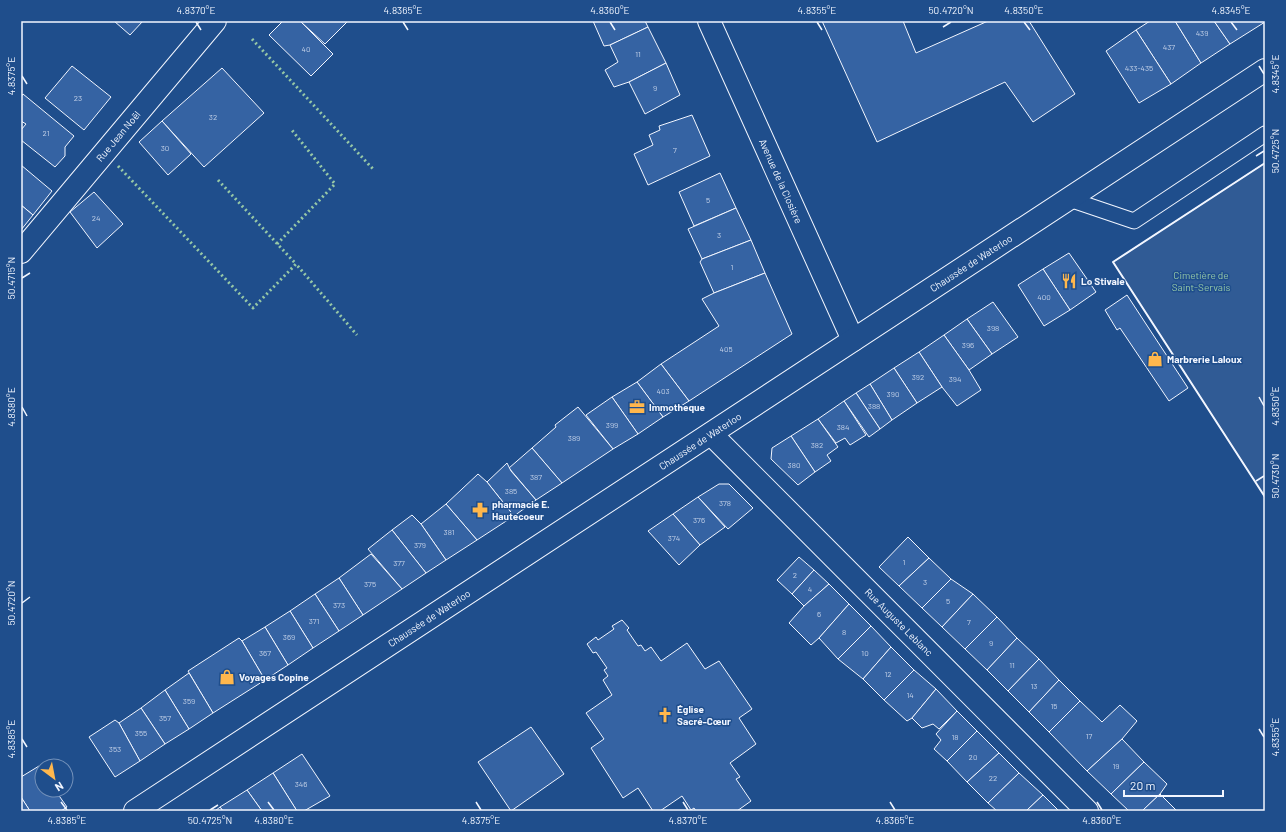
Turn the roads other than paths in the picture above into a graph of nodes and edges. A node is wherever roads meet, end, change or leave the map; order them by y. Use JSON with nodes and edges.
{"nodes":[{"id":1,"x":215,"y":21,"type":"edge"},
{"id":2,"x":709,"y":21,"type":"edge"},
{"id":3,"x":1265,"y":70,"type":"edge"},
{"id":4,"x":1265,"y":134,"type":"edge"},
{"id":5,"x":1069,"y":199,"type":"junction"},
{"id":6,"x":21,"y":252,"type":"edge"},
{"id":7,"x":853,"y":340,"type":"junction"},
{"id":8,"x":711,"y":434,"type":"junction"},
{"id":9,"x":135,"y":811,"type":"edge"},
{"id":10,"x":1086,"y":811,"type":"edge"}],
"edges":[{"from":1,"to":6,"type":"main road","name":"Rue Jean Noël"},
{"from":2,"to":7,"type":"main road","name":"Avenue de la Closière"},
{"from":3,"to":5,"type":"main road","name":"Chaussée de Waterloo"},
{"from":4,"to":5,"type":"lane"},
{"from":5,"to":7,"type":"main road","name":"Chaussée de Waterloo"},
{"from":7,"to":8,"type":"main road","name":"Chaussée de Waterloo"},
{"from":8,"to":9,"type":"main road","name":"Chaussée de Waterloo"},
{"from":8,"to":10,"type":"main road","name":"Rue Auguste Leblanc"}]}
